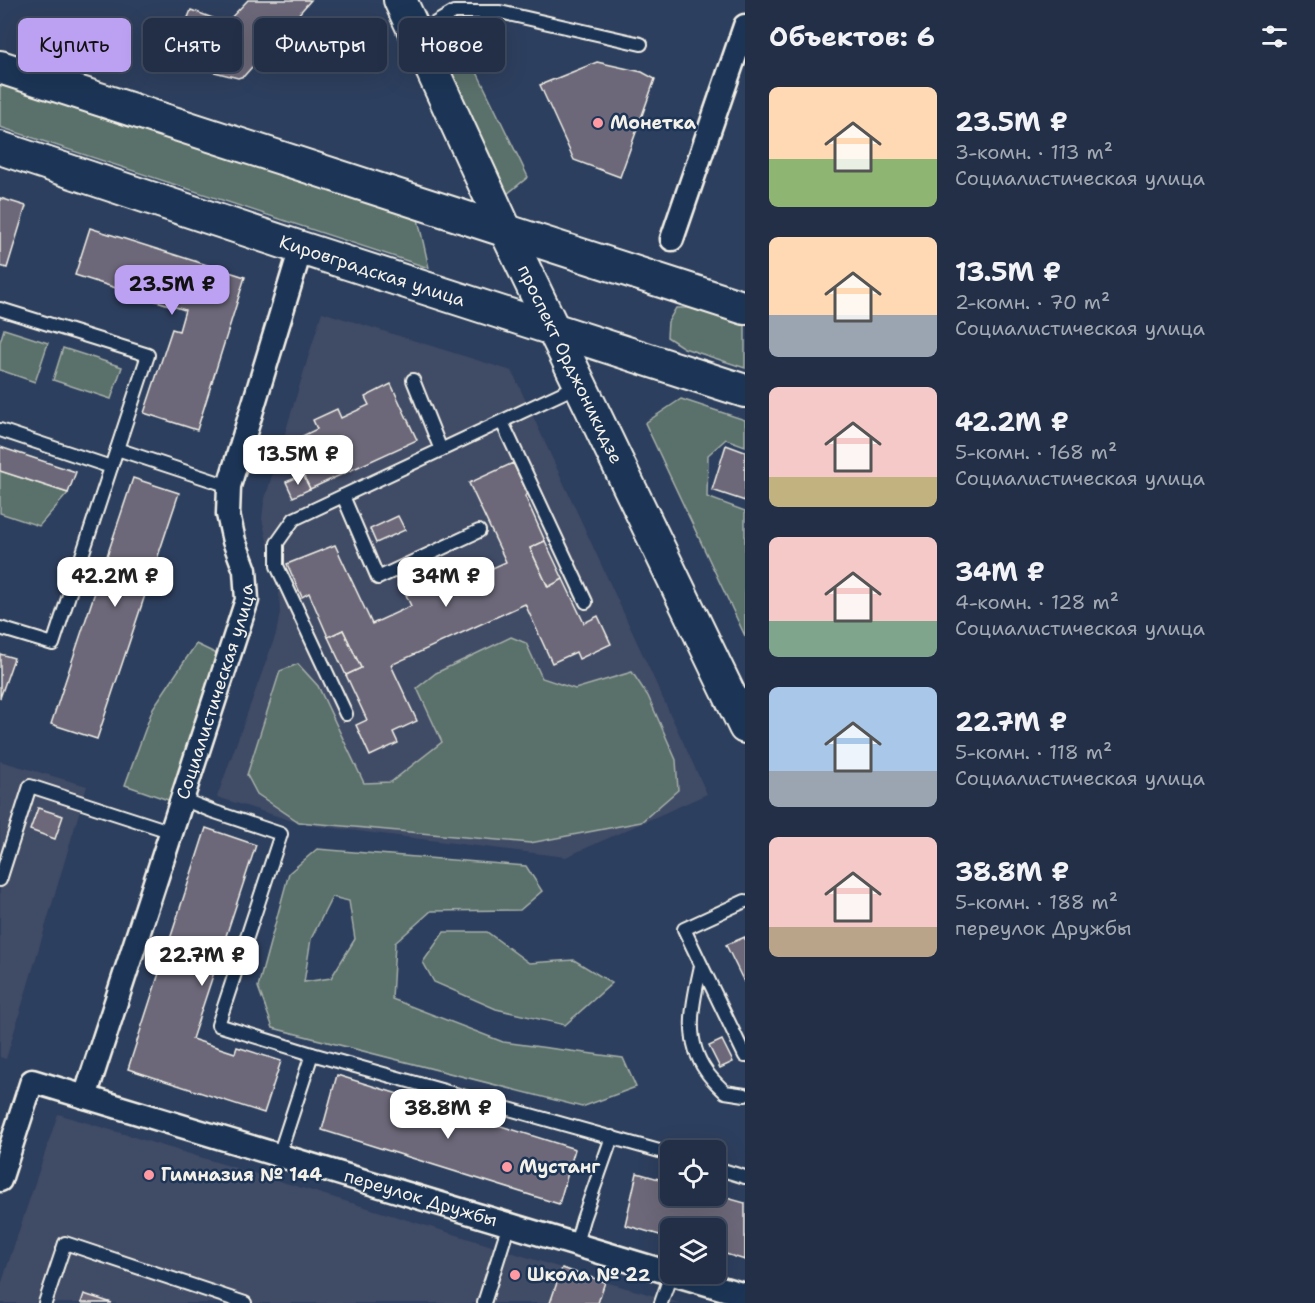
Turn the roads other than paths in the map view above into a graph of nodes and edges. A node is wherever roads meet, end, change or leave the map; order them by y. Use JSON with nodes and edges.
{"nodes":[{"id":1,"x":400,"y":0,"type":"edge"},
{"id":2,"x":408,"y":18,"type":"edge"},
{"id":3,"x":444,"y":18,"type":"edge"},
{"id":4,"x":745,"y":26,"type":"edge"},
{"id":5,"x":641,"y":44,"type":"dead end"},
{"id":6,"x":0,"y":67,"type":"edge"},
{"id":7,"x":433,"y":72,"type":"edge"},
{"id":8,"x":0,"y":148,"type":"edge"},
{"id":9,"x":506,"y":231,"type":"junction"},
{"id":10,"x":672,"y":239,"type":"dead end"},
{"id":11,"x":301,"y":249,"type":"junction"},
{"id":12,"x":745,"y":308,"type":"edge"},
{"id":13,"x":0,"y":309,"type":"edge"},
{"id":14,"x":554,"y":328,"type":"junction"},
{"id":15,"x":413,"y":380,"type":"dead end"},
{"id":16,"x":580,"y":384,"type":"junction"},
{"id":17,"x":745,"y":391,"type":"edge"},
{"id":18,"x":502,"y":422,"type":"junction"},
{"id":19,"x":0,"y":430,"type":"edge"},
{"id":20,"x":117,"y":449,"type":"junction"},
{"id":21,"x":441,"y":450,"type":"junction"},
{"id":22,"x":111,"y":467,"type":"junction"},
{"id":23,"x":229,"y":486,"type":"junction"},
{"id":24,"x":343,"y":496,"type":"junction"},
{"id":25,"x":479,"y":531,"type":"dead end"},
{"id":26,"x":586,"y":602,"type":"dead end"},
{"id":27,"x":0,"y":628,"type":"edge"},
{"id":28,"x":346,"y":714,"type":"dead end"},
{"id":29,"x":745,"y":727,"type":"edge"},
{"id":30,"x":182,"y":799,"type":"junction"},
{"id":31,"x":172,"y":832,"type":"junction"},
{"id":32,"x":0,"y":880,"type":"edge"},
{"id":33,"x":745,"y":902,"type":"edge"},
{"id":34,"x":701,"y":966,"type":"junction"},
{"id":35,"x":312,"y":1054,"type":"junction"},
{"id":36,"x":745,"y":1056,"type":"edge"},
{"id":37,"x":745,"y":1095,"type":"edge"},
{"id":38,"x":85,"y":1097,"type":"junction"},
{"id":39,"x":612,"y":1137,"type":"junction"},
{"id":40,"x":660,"y":1151,"type":"edge"},
{"id":41,"x":279,"y":1155,"type":"junction"},
{"id":42,"x":726,"y":1171,"type":"edge"},
{"id":43,"x":745,"y":1177,"type":"edge"},
{"id":44,"x":0,"y":1180,"type":"edge"},
{"id":45,"x":509,"y":1224,"type":"junction"},
{"id":46,"x":576,"y":1244,"type":"junction"},
{"id":47,"x":660,"y":1269,"type":"edge"},
{"id":48,"x":668,"y":1284,"type":"edge"},
{"id":49,"x":708,"y":1284,"type":"edge"},
{"id":50,"x":745,"y":1295,"type":"edge"},
{"id":51,"x":45,"y":1303,"type":"edge"},
{"id":52,"x":245,"y":1303,"type":"edge"},
{"id":53,"x":484,"y":1303,"type":"edge"},
{"id":54,"x":661,"y":1303,"type":"edge"}],
"edges":[{"from":1,"to":2,"type":"main road","name":"проспект Орджоникидзе"},
{"from":3,"to":5,"type":"lane"},
{"from":4,"to":10,"type":"street"},
{"from":6,"to":9,"type":"main road"},
{"from":7,"to":9,"type":"main road","name":"проспект Орджоникидзе"},
{"from":8,"to":11,"type":"main road","name":"Кировградская улица"},
{"from":9,"to":12,"type":"main road"},
{"from":9,"to":14,"type":"main road","name":"проспект Орджоникидзе"},
{"from":11,"to":14,"type":"main road","name":"Кировградская улица"},
{"from":11,"to":23,"type":"street","name":"Социалистическая улица"},
{"from":13,"to":20,"type":"lane"},
{"from":14,"to":16,"type":"main road","name":"проспект Орджоникидзе"},
{"from":14,"to":17,"type":"main road","name":"Кировградская улица"},
{"from":15,"to":21,"type":"lane"},
{"from":16,"to":18,"type":"lane"},
{"from":16,"to":29,"type":"main road","name":"проспект Орджоникидзе"},
{"from":18,"to":21,"type":"lane"},
{"from":18,"to":26,"type":"lane"},
{"from":19,"to":22,"type":"lane"},
{"from":20,"to":22,"type":"lane"},
{"from":20,"to":23,"type":"lane"},
{"from":21,"to":24,"type":"lane"},
{"from":22,"to":27,"type":"lane"},
{"from":23,"to":30,"type":"street","name":"Социалистическая улица"},
{"from":24,"to":25,"type":"lane"},
{"from":24,"to":28,"type":"lane"},
{"from":30,"to":31,"type":"street","name":"Социалистическая улица"},
{"from":30,"to":35,"type":"lane"},
{"from":31,"to":32,"type":"lane"},
{"from":31,"to":38,"type":"street","name":"Социалистическая улица"},
{"from":33,"to":34,"type":"lane"},
{"from":34,"to":36,"type":"lane"},
{"from":34,"to":37,"type":"lane"},
{"from":35,"to":39,"type":"lane"},
{"from":35,"to":41,"type":"lane"},
{"from":38,"to":41,"type":"street","name":"переулок Дружбы"},
{"from":38,"to":44,"type":"street","name":"переулок Дружбы"},
{"from":39,"to":40,"type":"lane"},
{"from":39,"to":46,"type":"lane"},
{"from":41,"to":45,"type":"street","name":"переулок Дружбы"},
{"from":42,"to":43,"type":"lane"},
{"from":45,"to":46,"type":"street","name":"переулок Дружбы"},
{"from":45,"to":53,"type":"lane"},
{"from":46,"to":47,"type":"street","name":"переулок Дружбы"},
{"from":48,"to":54,"type":"lane"},
{"from":49,"to":50,"type":"street","name":"переулок Дружбы"},
{"from":51,"to":52,"type":"lane"}]}
